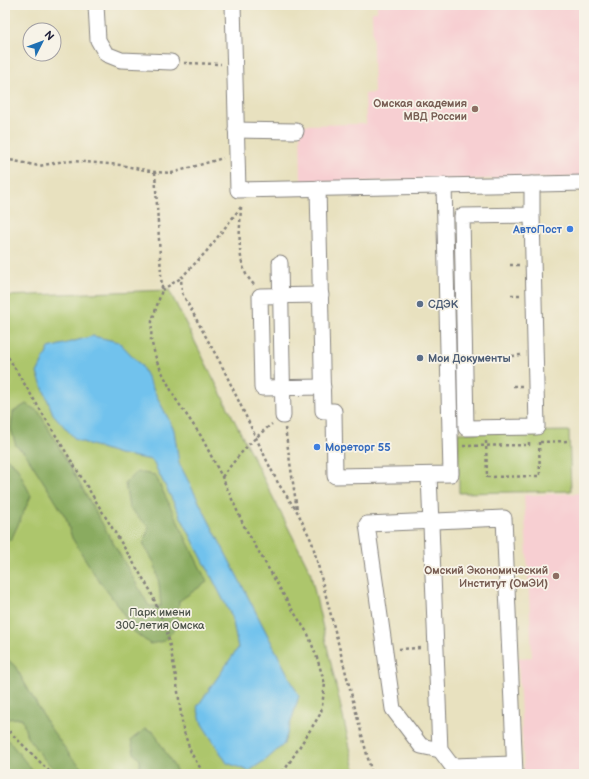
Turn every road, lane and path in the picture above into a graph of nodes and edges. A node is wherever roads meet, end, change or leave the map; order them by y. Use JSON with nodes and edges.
{"nodes":[{"id":1,"x":96,"y":5,"type":"edge"},
{"id":2,"x":233,"y":5,"type":"edge"},
{"id":3,"x":171,"y":62,"type":"joint"},
{"id":4,"x":235,"y":65,"type":"junction"},
{"id":5,"x":236,"y":130,"type":"junction"},
{"id":6,"x":296,"y":132,"type":"dead end"},
{"id":7,"x":237,"y":154,"type":"junction"},
{"id":8,"x":5,"y":159,"type":"edge"},
{"id":9,"x":155,"y":172,"type":"junction"},
{"id":10,"x":584,"y":183,"type":"edge"},
{"id":11,"x":532,"y":184,"type":"junction"},
{"id":12,"x":444,"y":185,"type":"junction"},
{"id":13,"x":318,"y":188,"type":"junction"},
{"id":14,"x":238,"y":190,"type":"junction"},
{"id":15,"x":241,"y":207,"type":"junction"},
{"id":16,"x":532,"y":215,"type":"junction"},
{"id":17,"x":280,"y":263,"type":"dead end"},
{"id":18,"x":181,"y":278,"type":"junction"},
{"id":19,"x":162,"y":290,"type":"junction"},
{"id":20,"x":321,"y":295,"type":"junction"},
{"id":21,"x":260,"y":296,"type":"junction"},
{"id":22,"x":281,"y":296,"type":"junction"},
{"id":23,"x":5,"y":352,"type":"edge"},
{"id":24,"x":527,"y":355,"type":"dead end"},
{"id":25,"x":512,"y":356,"type":"dead end"},
{"id":26,"x":512,"y":386,"type":"dead end"},
{"id":27,"x":528,"y":386,"type":"dead end"},
{"id":28,"x":323,"y":387,"type":"junction"},
{"id":29,"x":283,"y":388,"type":"junction"},
{"id":30,"x":283,"y":416,"type":"junction"},
{"id":31,"x":256,"y":436,"type":"junction"},
{"id":32,"x":568,"y":441,"type":"dead end"},
{"id":33,"x":529,"y":442,"type":"dead end"},
{"id":34,"x":540,"y":442,"type":"dead end"},
{"id":35,"x":552,"y":442,"type":"dead end"},
{"id":36,"x":450,"y":446,"type":"junction"},
{"id":37,"x":486,"y":446,"type":"junction"},
{"id":38,"x":429,"y":474,"type":"junction"},
{"id":39,"x":222,"y":477,"type":"junction"},
{"id":40,"x":298,"y":513,"type":"junction"},
{"id":41,"x":431,"y":521,"type":"junction"},
{"id":42,"x":436,"y":648,"type":"junction"},
{"id":43,"x":384,"y":650,"type":"junction"},
{"id":44,"x":5,"y":727,"type":"edge"},
{"id":45,"x":440,"y":750,"type":"junction"},
{"id":46,"x":514,"y":769,"type":"edge"},
{"id":47,"x":52,"y":774,"type":"edge"},
{"id":48,"x":203,"y":774,"type":"edge"},
{"id":49,"x":278,"y":774,"type":"edge"},
{"id":50,"x":372,"y":774,"type":"edge"}],
"edges":[{"from":1,"to":3,"type":"lane"},
{"from":2,"to":4,"type":"lane"},
{"from":3,"to":4,"type":"path"},
{"from":4,"to":5,"type":"lane"},
{"from":5,"to":6,"type":"lane"},
{"from":5,"to":7,"type":"lane"},
{"from":7,"to":9,"type":"path"},
{"from":7,"to":14,"type":"lane"},
{"from":8,"to":9,"type":"path"},
{"from":9,"to":19,"type":"path"},
{"from":10,"to":11,"type":"lane"},
{"from":11,"to":12,"type":"lane"},
{"from":11,"to":16,"type":"lane"},
{"from":12,"to":13,"type":"lane"},
{"from":12,"to":36,"type":"lane"},
{"from":13,"to":14,"type":"lane"},
{"from":13,"to":20,"type":"lane"},
{"from":14,"to":15,"type":"path"},
{"from":15,"to":18,"type":"path"},
{"from":15,"to":21,"type":"path"},
{"from":16,"to":16,"type":"lane"},
{"from":17,"to":22,"type":"lane"},
{"from":18,"to":19,"type":"path"},
{"from":18,"to":31,"type":"path"},
{"from":19,"to":39,"type":"path"},
{"from":20,"to":22,"type":"lane"},
{"from":20,"to":28,"type":"lane"},
{"from":21,"to":22,"type":"lane"},
{"from":21,"to":29,"type":"lane"},
{"from":22,"to":29,"type":"lane"},
{"from":23,"to":48,"type":"path"},
{"from":24,"to":25,"type":"path"},
{"from":26,"to":27,"type":"path"},
{"from":28,"to":29,"type":"lane"},
{"from":28,"to":38,"type":"lane"},
{"from":29,"to":30,"type":"lane"},
{"from":30,"to":31,"type":"path"},
{"from":30,"to":40,"type":"path"},
{"from":31,"to":39,"type":"path"},
{"from":31,"to":40,"type":"path"},
{"from":32,"to":35,"type":"path"},
{"from":33,"to":37,"type":"path"},
{"from":34,"to":37,"type":"path"},
{"from":36,"to":37,"type":"path"},
{"from":36,"to":38,"type":"lane"},
{"from":38,"to":41,"type":"lane"},
{"from":39,"to":49,"type":"path"},
{"from":40,"to":50,"type":"path"},
{"from":41,"to":42,"type":"lane"},
{"from":41,"to":43,"type":"lane"},
{"from":41,"to":46,"type":"lane"},
{"from":42,"to":43,"type":"path"},
{"from":42,"to":45,"type":"lane"},
{"from":43,"to":45,"type":"lane"},
{"from":44,"to":47,"type":"path"},
{"from":45,"to":46,"type":"lane"}]}
